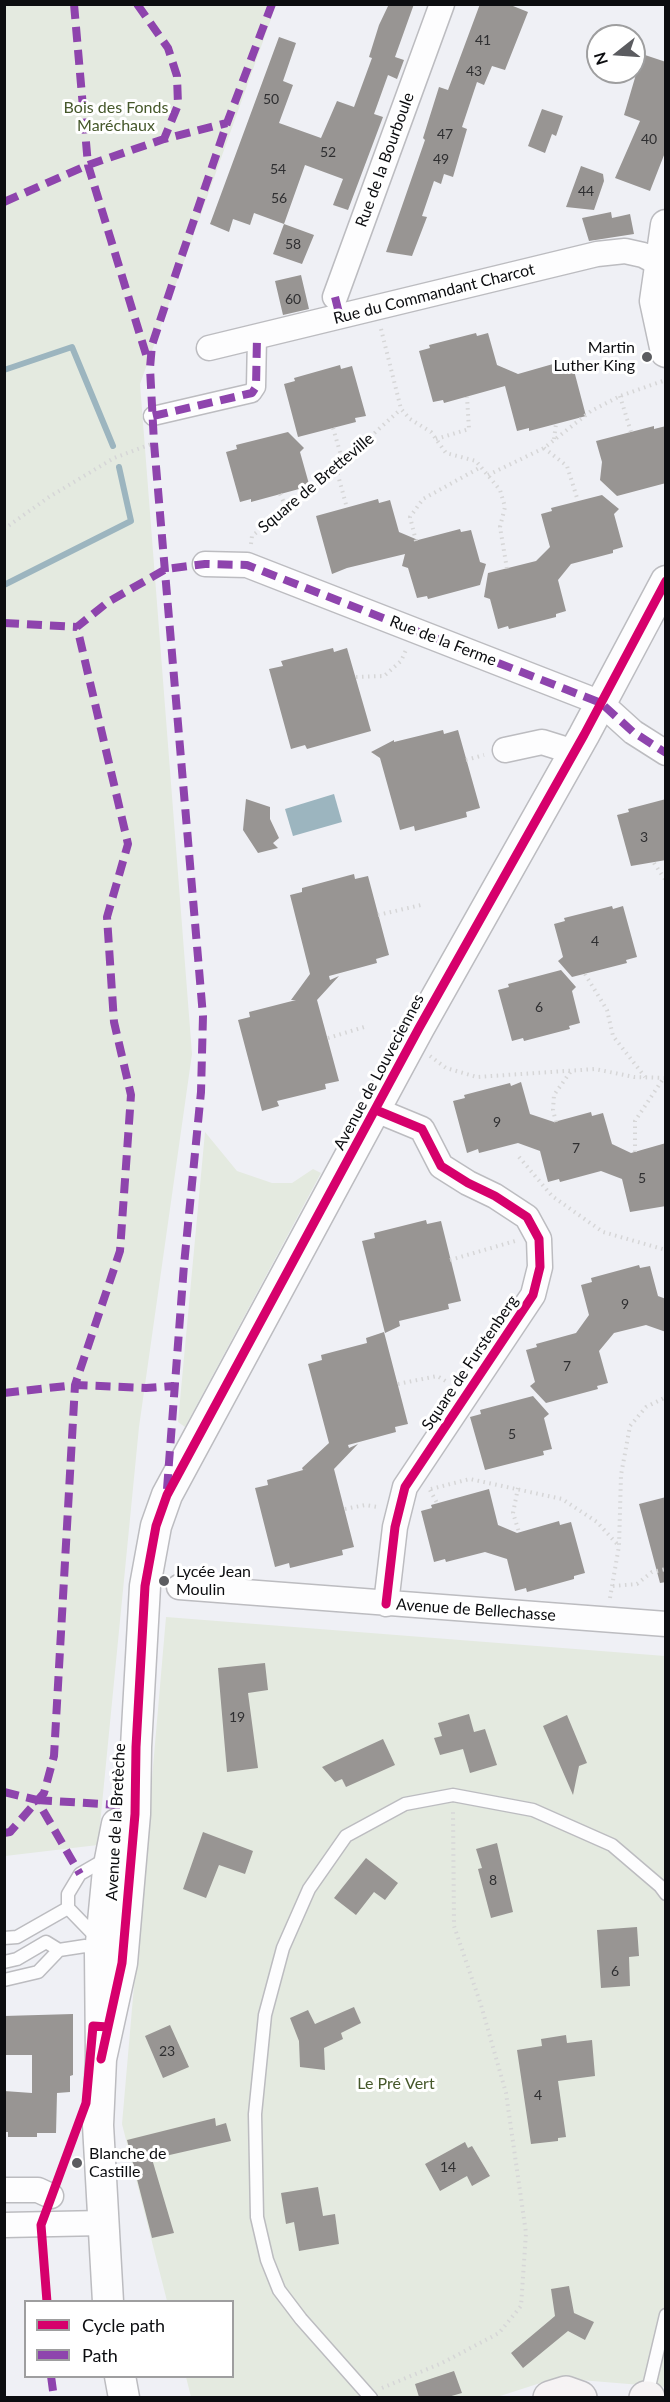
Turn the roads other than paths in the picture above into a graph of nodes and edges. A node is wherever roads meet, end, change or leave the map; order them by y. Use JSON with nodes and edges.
{"nodes":[{"id":1,"x":442,"y":4,"type":"edge"},
{"id":2,"x":666,"y":225,"type":"edge"},
{"id":3,"x":658,"y":263,"type":"junction"},
{"id":4,"x":337,"y":307,"type":"junction"},
{"id":5,"x":257,"y":337,"type":"junction"},
{"id":6,"x":209,"y":348,"type":"dead end"},
{"id":7,"x":666,"y":352,"type":"edge"},
{"id":8,"x":153,"y":416,"type":"dead end"},
{"id":9,"x":206,"y":564,"type":"dead end"},
{"id":10,"x":666,"y":581,"type":"edge"},
{"id":11,"x":601,"y":703,"type":"junction"},
{"id":12,"x":505,"y":750,"type":"dead end"},
{"id":13,"x":574,"y":752,"type":"junction"},
{"id":14,"x":666,"y":753,"type":"edge"},
{"id":15,"x":376,"y":1110,"type":"junction"},
{"id":16,"x":145,"y":1586,"type":"joint"},
{"id":17,"x":179,"y":1587,"type":"dead end"},
{"id":18,"x":386,"y":1604,"type":"junction"},
{"id":19,"x":666,"y":1624,"type":"edge"},
{"id":20,"x":135,"y":1747,"type":"junction"},
{"id":21,"x":111,"y":1856,"type":"junction"},
{"id":22,"x":666,"y":1894,"type":"edge"},
{"id":23,"x":68,"y":1908,"type":"junction"},
{"id":24,"x":4,"y":1938,"type":"edge"},
{"id":25,"x":59,"y":1950,"type":"junction"},
{"id":26,"x":107,"y":1952,"type":"junction"},
{"id":27,"x":4,"y":1962,"type":"edge"},
{"id":28,"x":4,"y":1980,"type":"edge"},
{"id":29,"x":4,"y":2190,"type":"edge"},
{"id":30,"x":51,"y":2196,"type":"dead end"},
{"id":31,"x":103,"y":2223,"type":"junction"},
{"id":32,"x":4,"y":2225,"type":"edge"},
{"id":33,"x":108,"y":2300,"type":"edge"},
{"id":34,"x":666,"y":2315,"type":"edge"},
{"id":35,"x":120,"y":2378,"type":"edge"},
{"id":36,"x":369,"y":2395,"type":"edge"},
{"id":37,"x":124,"y":2397,"type":"edge"},
{"id":38,"x":550,"y":2397,"type":"edge"},
{"id":39,"x":580,"y":2397,"type":"edge"},
{"id":40,"x":647,"y":2397,"type":"edge"}],
"edges":[{"from":1,"to":4,"type":"street","name":"Rue de la Bourboule"},
{"from":2,"to":3,"type":"street"},
{"from":3,"to":4,"type":"street","name":"Rue du Commandant Charcot"},
{"from":3,"to":7,"type":"street"},
{"from":4,"to":5,"type":"street","name":"Rue du Commandant Charcot"},
{"from":5,"to":6,"type":"street","name":"Rue du Commandant Charcot"},
{"from":5,"to":8,"type":"street"},
{"from":9,"to":11,"type":"street","name":"Rue de la Ferme"},
{"from":10,"to":11,"type":"street","name":"Avenue de Louveciennes"},
{"from":11,"to":13,"type":"street","name":"Avenue de Louveciennes"},
{"from":11,"to":14,"type":"street","name":"Rue de la Ferme"},
{"from":12,"to":13,"type":"street"},
{"from":13,"to":15,"type":"street","name":"Avenue de Louveciennes"},
{"from":15,"to":16,"type":"street","name":"Avenue de Louveciennes"},
{"from":15,"to":18,"type":"street","name":"Square de Furstenberg"},
{"from":16,"to":20,"type":"street","name":"Avenue de la Bretèche"},
{"from":17,"to":18,"type":"street","name":"Avenue de Bellechasse"},
{"from":18,"to":19,"type":"street","name":"Avenue de Bellechasse"},
{"from":20,"to":21,"type":"street","name":"Avenue de la Bretèche"},
{"from":20,"to":26,"type":"street","name":"Avenue de la Bretèche"},
{"from":21,"to":23,"type":"lane"},
{"from":21,"to":26,"type":"street","name":"Avenue de la Bretèche"},
{"from":22,"to":36,"type":"lane"},
{"from":23,"to":24,"type":"lane"},
{"from":23,"to":26,"type":"lane"},
{"from":25,"to":26,"type":"lane"},
{"from":25,"to":27,"type":"lane"},
{"from":25,"to":28,"type":"lane"},
{"from":26,"to":31,"type":"street","name":"Avenue de la Bretèche"},
{"from":29,"to":30,"type":"street"},
{"from":31,"to":32,"type":"street"},
{"from":31,"to":33,"type":"street","name":"Avenue de la Bretèche"},
{"from":34,"to":40,"type":"lane"},
{"from":35,"to":37,"type":"street"},
{"from":38,"to":39,"type":"main road"}]}
